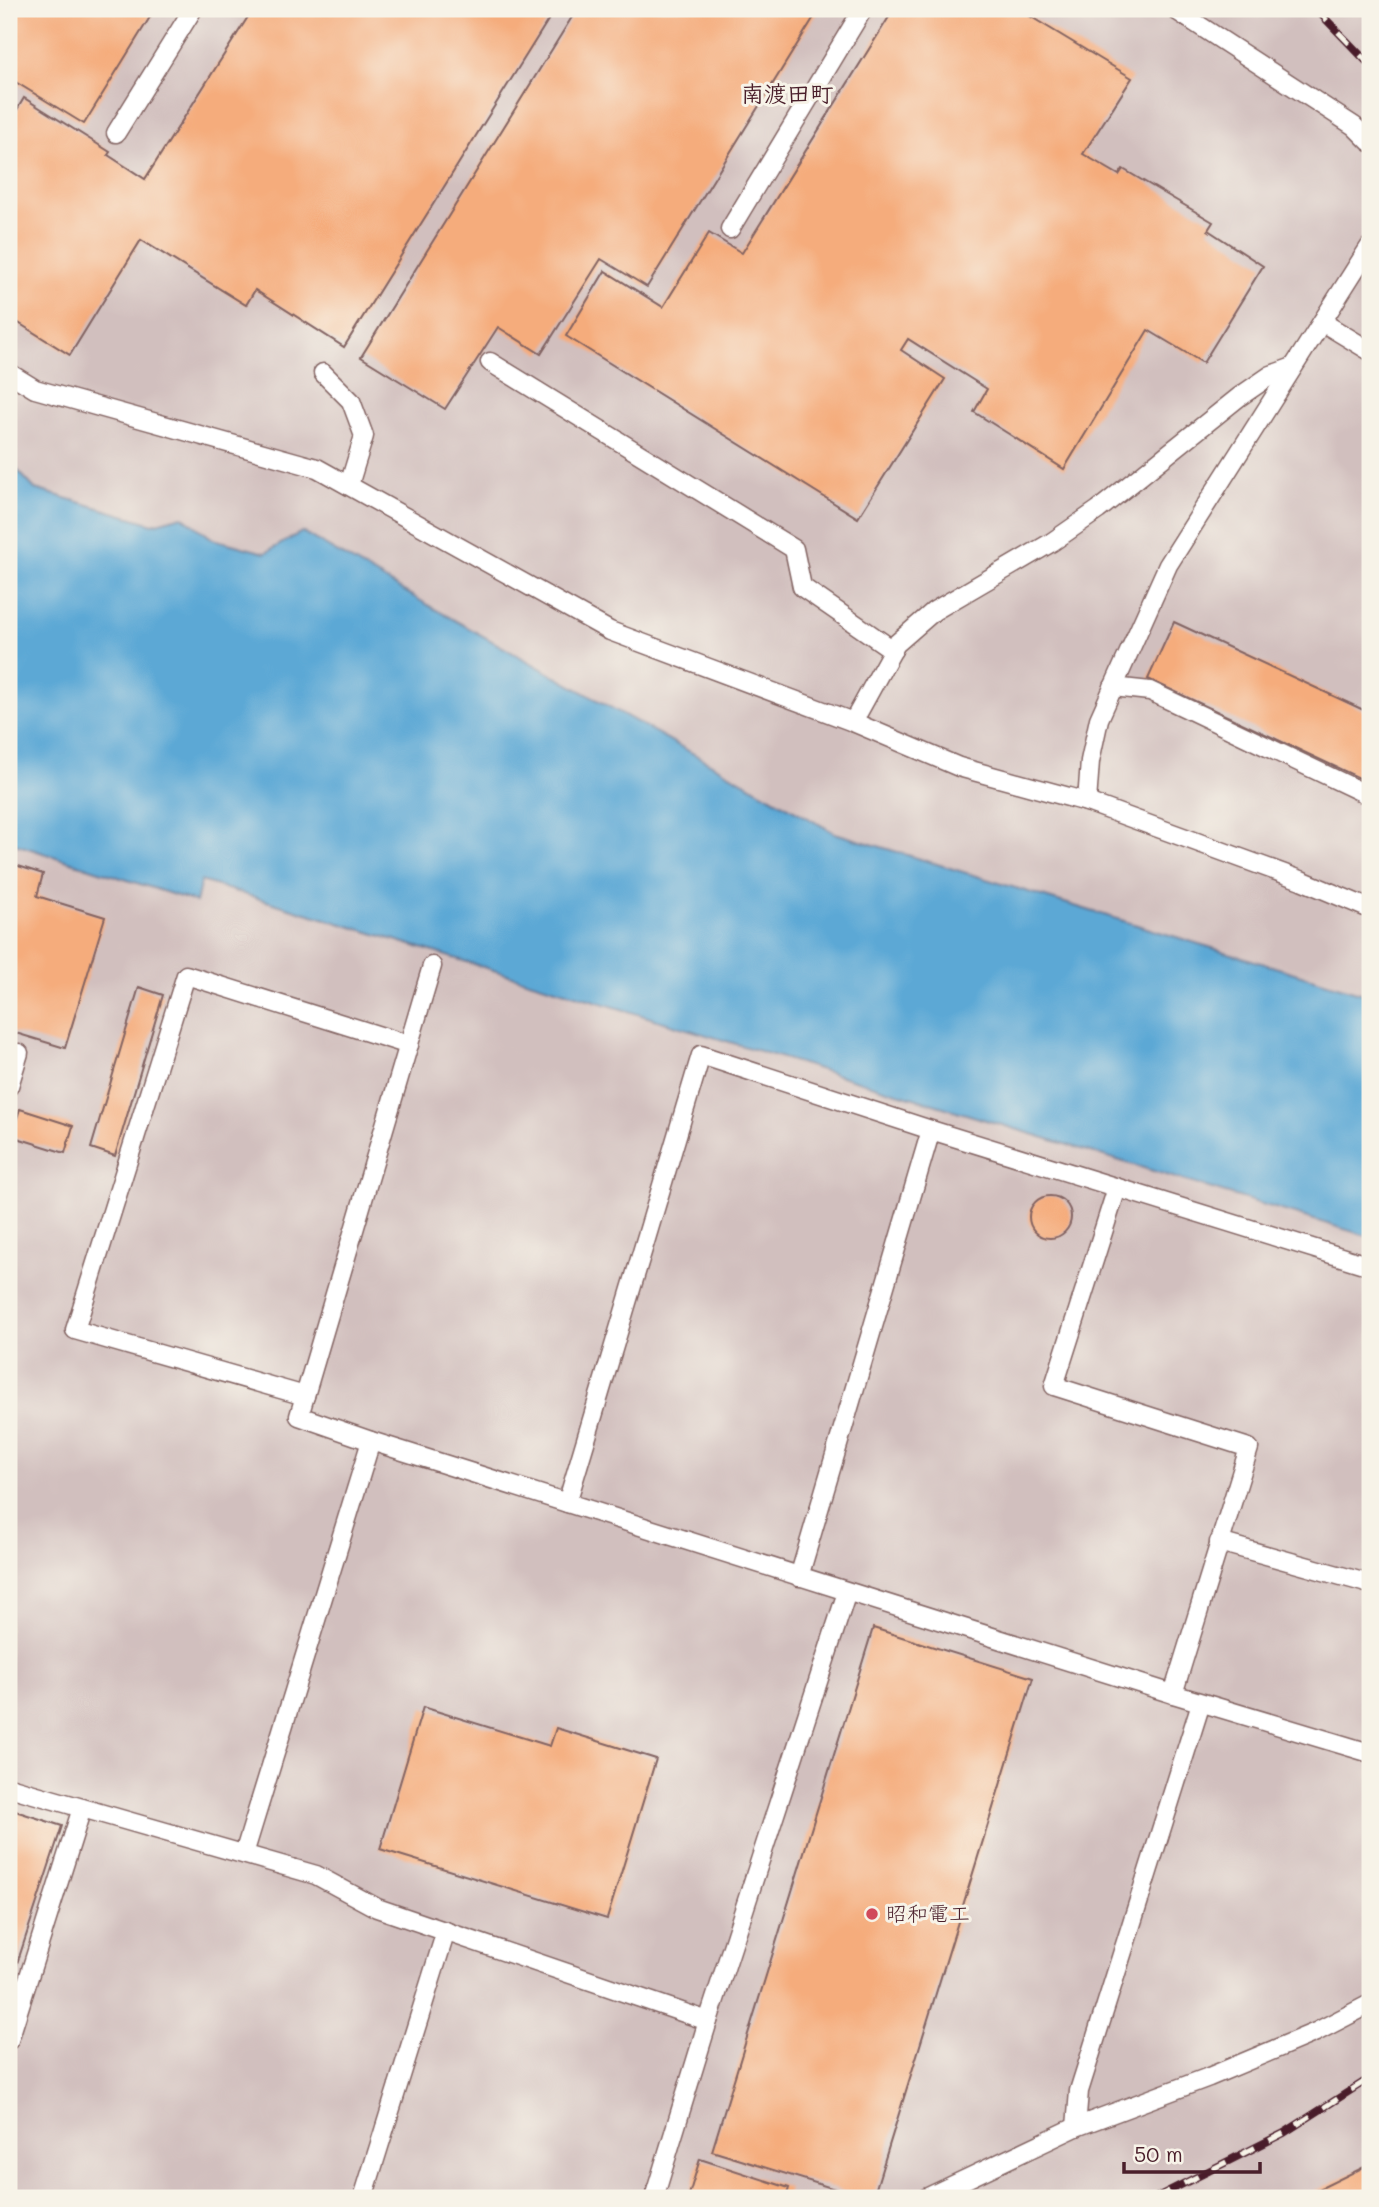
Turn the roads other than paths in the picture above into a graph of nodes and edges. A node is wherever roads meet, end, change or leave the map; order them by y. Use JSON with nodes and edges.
{"nodes":[{"id":1,"x":193,"y":9,"type":"edge"},
{"id":2,"x":863,"y":9,"type":"edge"},
{"id":3,"x":1174,"y":9,"type":"edge"},
{"id":4,"x":116,"y":133,"type":"dead end"},
{"id":5,"x":1370,"y":142,"type":"edge"},
{"id":6,"x":730,"y":229,"type":"dead end"},
{"id":7,"x":1370,"y":246,"type":"edge"},
{"id":8,"x":1322,"y":322,"type":"junction"},
{"id":9,"x":1370,"y":351,"type":"edge"},
{"id":10,"x":490,"y":362,"type":"dead end"},
{"id":11,"x":1293,"y":367,"type":"junction"},
{"id":12,"x":9,"y":373,"type":"edge"},
{"id":13,"x":323,"y":373,"type":"dead end"},
{"id":14,"x":349,"y":485,"type":"junction"},
{"id":15,"x":893,"y":650,"type":"junction"},
{"id":16,"x":1113,"y":687,"type":"junction"},
{"id":17,"x":853,"y":722,"type":"junction"},
{"id":18,"x":1370,"y":796,"type":"edge"},
{"id":19,"x":1087,"y":802,"type":"junction"},
{"id":20,"x":1370,"y":909,"type":"edge"},
{"id":21,"x":432,"y":966,"type":"dead end"},
{"id":22,"x":409,"y":1045,"type":"junction"},
{"id":23,"x":19,"y":1053,"type":"dead end"},
{"id":24,"x":9,"y":1086,"type":"edge"},
{"id":25,"x":931,"y":1130,"type":"junction"},
{"id":26,"x":1117,"y":1188,"type":"junction"},
{"id":27,"x":1370,"y":1266,"type":"edge"},
{"id":28,"x":305,"y":1396,"type":"junction"},
{"id":29,"x":371,"y":1441,"type":"junction"},
{"id":30,"x":567,"y":1503,"type":"junction"},
{"id":31,"x":1219,"y":1542,"type":"junction"},
{"id":32,"x":799,"y":1577,"type":"junction"},
{"id":33,"x":1370,"y":1584,"type":"edge"},
{"id":34,"x":848,"y":1592,"type":"junction"},
{"id":35,"x":1172,"y":1694,"type":"junction"},
{"id":36,"x":1201,"y":1703,"type":"junction"},
{"id":37,"x":1370,"y":1753,"type":"edge"},
{"id":38,"x":9,"y":1787,"type":"edge"},
{"id":39,"x":82,"y":1808,"type":"junction"},
{"id":40,"x":244,"y":1854,"type":"junction"},
{"id":41,"x":446,"y":1931,"type":"junction"},
{"id":42,"x":1370,"y":2004,"type":"edge"},
{"id":43,"x":708,"y":2021,"type":"junction"},
{"id":44,"x":9,"y":2040,"type":"edge"},
{"id":45,"x":1076,"y":2127,"type":"junction"},
{"id":46,"x":363,"y":2198,"type":"edge"},
{"id":47,"x":654,"y":2198,"type":"edge"},
{"id":48,"x":926,"y":2198,"type":"edge"}],
"edges":[{"from":1,"to":4,"type":"lane"},
{"from":2,"to":6,"type":"lane"},
{"from":3,"to":5,"type":"lane"},
{"from":7,"to":8,"type":"lane"},
{"from":8,"to":9,"type":"lane"},
{"from":8,"to":11,"type":"lane"},
{"from":10,"to":15,"type":"lane"},
{"from":11,"to":15,"type":"lane"},
{"from":11,"to":16,"type":"lane"},
{"from":12,"to":14,"type":"lane"},
{"from":13,"to":14,"type":"lane"},
{"from":14,"to":17,"type":"lane"},
{"from":15,"to":17,"type":"lane"},
{"from":16,"to":18,"type":"lane"},
{"from":16,"to":19,"type":"lane"},
{"from":17,"to":19,"type":"lane"},
{"from":19,"to":20,"type":"lane"},
{"from":21,"to":22,"type":"lane"},
{"from":22,"to":28,"type":"lane"},
{"from":22,"to":28,"type":"lane"},
{"from":23,"to":24,"type":"lane"},
{"from":25,"to":26,"type":"lane"},
{"from":25,"to":30,"type":"lane"},
{"from":25,"to":32,"type":"lane"},
{"from":26,"to":27,"type":"lane"},
{"from":26,"to":31,"type":"lane"},
{"from":28,"to":29,"type":"lane"},
{"from":29,"to":30,"type":"lane"},
{"from":29,"to":40,"type":"lane"},
{"from":30,"to":32,"type":"lane"},
{"from":31,"to":33,"type":"lane"},
{"from":31,"to":35,"type":"lane"},
{"from":32,"to":34,"type":"lane"},
{"from":34,"to":35,"type":"lane"},
{"from":34,"to":43,"type":"lane"},
{"from":35,"to":36,"type":"lane"},
{"from":36,"to":37,"type":"lane"},
{"from":36,"to":45,"type":"lane"},
{"from":38,"to":39,"type":"lane"},
{"from":39,"to":40,"type":"lane"},
{"from":39,"to":44,"type":"lane"},
{"from":40,"to":41,"type":"lane"},
{"from":41,"to":43,"type":"lane"},
{"from":41,"to":46,"type":"lane"},
{"from":42,"to":45,"type":"lane"},
{"from":43,"to":47,"type":"lane"},
{"from":45,"to":48,"type":"lane"}]}
